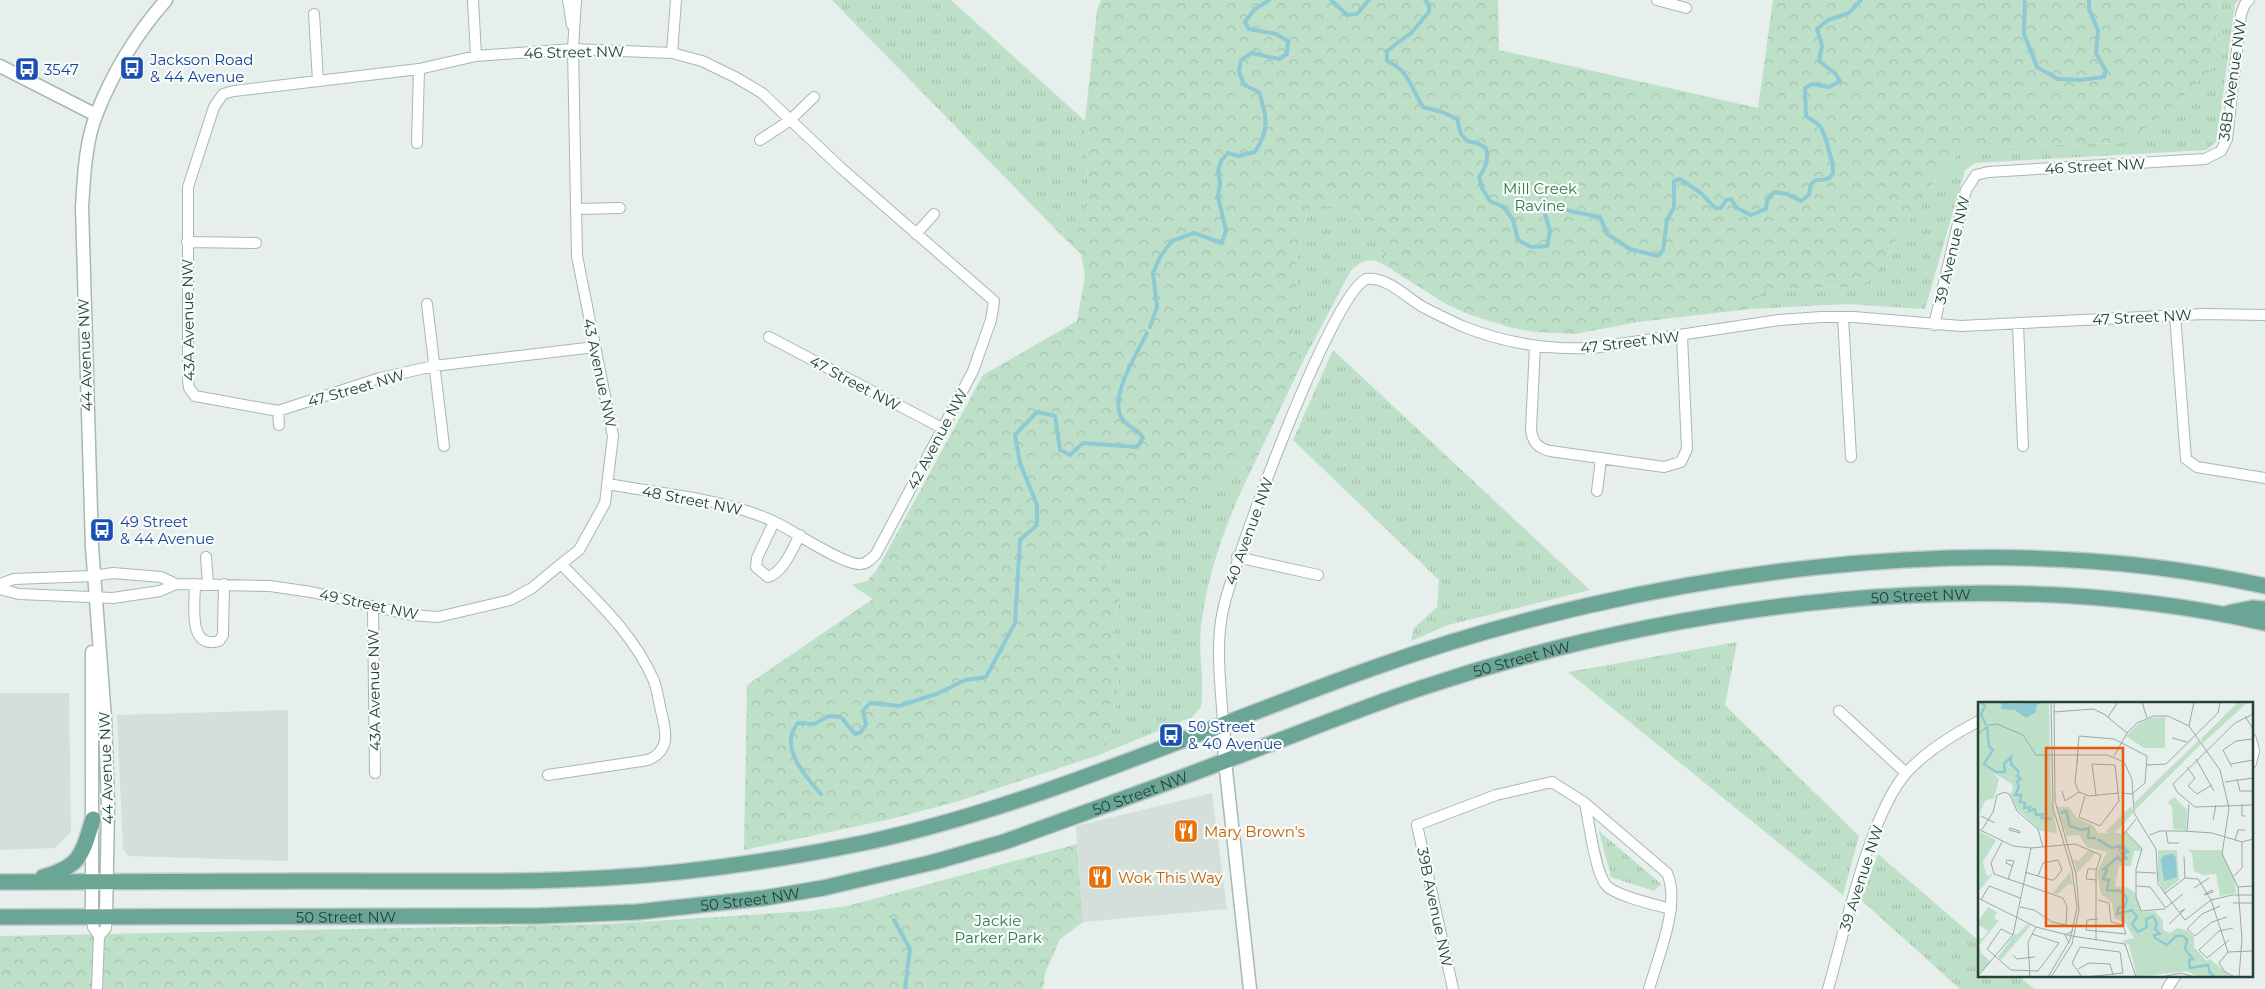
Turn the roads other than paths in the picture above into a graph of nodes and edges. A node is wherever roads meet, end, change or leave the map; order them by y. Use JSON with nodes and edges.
{"nodes":[{"id":1,"x":166,"y":0,"type":"edge"},
{"id":2,"x":473,"y":0,"type":"edge"},
{"id":3,"x":568,"y":0,"type":"edge"},
{"id":4,"x":576,"y":0,"type":"edge"},
{"id":5,"x":676,"y":0,"type":"edge"},
{"id":6,"x":1658,"y":0,"type":"edge"},
{"id":7,"x":2247,"y":2,"type":"edge"},
{"id":8,"x":1686,"y":8,"type":"dead end"},
{"id":9,"x":314,"y":14,"type":"dead end"},
{"id":10,"x":573,"y":31,"type":"junction"},
{"id":11,"x":573,"y":49,"type":"junction"},
{"id":12,"x":672,"y":53,"type":"junction"},
{"id":13,"x":476,"y":56,"type":"junction"},
{"id":14,"x":0,"y":66,"type":"edge"},
{"id":15,"x":419,"y":69,"type":"junction"},
{"id":16,"x":318,"y":81,"type":"junction"},
{"id":17,"x":223,"y":94,"type":"joint"},
{"id":18,"x":814,"y":97,"type":"dead end"},
{"id":19,"x":96,"y":114,"type":"junction"},
{"id":20,"x":789,"y":121,"type":"junction"},
{"id":21,"x":760,"y":140,"type":"dead end"},
{"id":22,"x":417,"y":144,"type":"dead end"},
{"id":23,"x":2218,"y":154,"type":"joint"},
{"id":24,"x":1973,"y":177,"type":"joint"},
{"id":25,"x":620,"y":208,"type":"dead end"},
{"id":26,"x":577,"y":209,"type":"junction"},
{"id":27,"x":934,"y":214,"type":"dead end"},
{"id":28,"x":916,"y":234,"type":"junction"},
{"id":29,"x":187,"y":242,"type":"junction"},
{"id":30,"x":256,"y":243,"type":"dead end"},
{"id":31,"x":1370,"y":278,"type":"joint"},
{"id":32,"x":994,"y":301,"type":"joint"},
{"id":33,"x":427,"y":304,"type":"dead end"},
{"id":34,"x":2175,"y":315,"type":"junction"},
{"id":35,"x":2265,"y":315,"type":"edge"},
{"id":36,"x":1843,"y":316,"type":"junction"},
{"id":37,"x":2018,"y":324,"type":"junction"},
{"id":38,"x":1934,"y":325,"type":"junction"},
{"id":39,"x":1682,"y":336,"type":"junction"},
{"id":40,"x":769,"y":338,"type":"dead end"},
{"id":41,"x":1536,"y":346,"type":"junction"},
{"id":42,"x":595,"y":347,"type":"junction"},
{"id":43,"x":434,"y":366,"type":"junction"},
{"id":44,"x":195,"y":396,"type":"joint"},
{"id":45,"x":278,"y":411,"type":"junction"},
{"id":46,"x":280,"y":425,"type":"dead end"},
{"id":47,"x":942,"y":428,"type":"junction"},
{"id":48,"x":444,"y":446,"type":"dead end"},
{"id":49,"x":2023,"y":446,"type":"dead end"},
{"id":50,"x":1851,"y":457,"type":"dead end"},
{"id":51,"x":1601,"y":459,"type":"junction"},
{"id":52,"x":2265,"y":478,"type":"edge"},
{"id":53,"x":608,"y":484,"type":"junction"},
{"id":54,"x":1597,"y":491,"type":"dead end"},
{"id":55,"x":774,"y":522,"type":"junction"},
{"id":56,"x":800,"y":535,"type":"junction"},
{"id":57,"x":206,"y":557,"type":"dead end"},
{"id":58,"x":1237,"y":557,"type":"junction"},
{"id":59,"x":561,"y":564,"type":"junction"},
{"id":60,"x":860,"y":564,"type":"joint"},
{"id":61,"x":1318,"y":575,"type":"dead end"},
{"id":62,"x":93,"y":576,"type":"junction"},
{"id":63,"x":0,"y":584,"type":"edge"},
{"id":64,"x":176,"y":584,"type":"junction"},
{"id":65,"x":195,"y":584,"type":"junction"},
{"id":66,"x":208,"y":584,"type":"junction"},
{"id":67,"x":224,"y":584,"type":"junction"},
{"id":68,"x":2265,"y":586,"type":"edge"},
{"id":69,"x":0,"y":589,"type":"edge"},
{"id":70,"x":94,"y":597,"type":"junction"},
{"id":71,"x":373,"y":608,"type":"junction"},
{"id":72,"x":2265,"y":609,"type":"edge"},
{"id":73,"x":2224,"y":614,"type":"junction"},
{"id":74,"x":2265,"y":623,"type":"edge"},
{"id":75,"x":1839,"y":711,"type":"dead end"},
{"id":76,"x":1978,"y":722,"type":"edge"},
{"id":77,"x":1223,"y":723,"type":"junction"},
{"id":78,"x":2252,"y":739,"type":"edge"},
{"id":79,"x":2252,"y":759,"type":"edge"},
{"id":80,"x":1225,"y":761,"type":"junction"},
{"id":81,"x":1906,"y":772,"type":"junction"},
{"id":82,"x":375,"y":773,"type":"dead end"},
{"id":83,"x":548,"y":775,"type":"dead end"},
{"id":84,"x":1585,"y":803,"type":"junction"},
{"id":85,"x":93,"y":819,"type":"junction"},
{"id":86,"x":0,"y":882,"type":"edge"},
{"id":87,"x":28,"y":882,"type":"junction"},
{"id":88,"x":100,"y":882,"type":"junction"},
{"id":89,"x":1671,"y":909,"type":"junction"},
{"id":90,"x":0,"y":917,"type":"edge"},
{"id":91,"x":99,"y":917,"type":"junction"},
{"id":92,"x":2175,"y":976,"type":"edge"},
{"id":93,"x":97,"y":989,"type":"edge"},
{"id":94,"x":1250,"y":989,"type":"edge"},
{"id":95,"x":1453,"y":989,"type":"edge"},
{"id":96,"x":1649,"y":989,"type":"edge"},
{"id":97,"x":1828,"y":989,"type":"edge"},
{"id":98,"x":2167,"y":989,"type":"edge"}],
"edges":[{"from":1,"to":19,"type":"street","name":"44 Avenue NW"},
{"from":2,"to":13,"type":"street"},
{"from":3,"to":10,"type":"street","name":"43 Avenue NW"},
{"from":4,"to":10,"type":"street","name":"43 Avenue NW"},
{"from":5,"to":12,"type":"street"},
{"from":6,"to":8,"type":"street"},
{"from":7,"to":23,"type":"street","name":"38B Avenue NW"},
{"from":9,"to":16,"type":"street"},
{"from":10,"to":11,"type":"street","name":"43 Avenue NW"},
{"from":11,"to":12,"type":"street","name":"46 Street NW"},
{"from":11,"to":13,"type":"street","name":"46 Street NW"},
{"from":11,"to":26,"type":"street","name":"43 Avenue NW"},
{"from":12,"to":20,"type":"street","name":"46 Street NW"},
{"from":13,"to":15,"type":"street","name":"46 Street NW"},
{"from":14,"to":19,"type":"street"},
{"from":15,"to":16,"type":"street","name":"46 Street NW"},
{"from":15,"to":22,"type":"street"},
{"from":16,"to":17,"type":"street","name":"46 Street NW"},
{"from":17,"to":29,"type":"street","name":"43A Avenue NW"},
{"from":18,"to":20,"type":"street"},
{"from":19,"to":62,"type":"street","name":"44 Avenue NW"},
{"from":20,"to":21,"type":"street"},
{"from":20,"to":28,"type":"street","name":"46 Street NW"},
{"from":23,"to":24,"type":"street","name":"46 Street NW"},
{"from":24,"to":38,"type":"street","name":"39 Avenue NW"},
{"from":25,"to":26,"type":"street"},
{"from":26,"to":42,"type":"street","name":"43 Avenue NW"},
{"from":27,"to":28,"type":"street"},
{"from":28,"to":32,"type":"street","name":"46 Street NW"},
{"from":29,"to":30,"type":"street","name":"43A Avenue NW"},
{"from":29,"to":44,"type":"street","name":"43A Avenue NW"},
{"from":31,"to":41,"type":"street","name":"47 Street NW"},
{"from":31,"to":58,"type":"street","name":"40 Avenue NW"},
{"from":32,"to":47,"type":"street","name":"42 Avenue NW"},
{"from":33,"to":43,"type":"street"},
{"from":34,"to":35,"type":"street","name":"47 Street NW"},
{"from":34,"to":37,"type":"street","name":"47 Street NW"},
{"from":34,"to":52,"type":"street"},
{"from":36,"to":38,"type":"street","name":"47 Street NW"},
{"from":36,"to":39,"type":"street","name":"47 Street NW"},
{"from":36,"to":50,"type":"street"},
{"from":37,"to":38,"type":"street","name":"47 Street NW"},
{"from":37,"to":49,"type":"street"},
{"from":39,"to":41,"type":"street","name":"47 Street NW"},
{"from":39,"to":51,"type":"street"},
{"from":40,"to":47,"type":"street","name":"47 Street NW"},
{"from":41,"to":51,"type":"street"},
{"from":42,"to":43,"type":"street","name":"47 Street NW"},
{"from":42,"to":53,"type":"street","name":"43 Avenue NW"},
{"from":43,"to":45,"type":"street","name":"47 Street NW"},
{"from":43,"to":48,"type":"street"},
{"from":44,"to":45,"type":"street","name":"47 Street NW"},
{"from":45,"to":46,"type":"street"},
{"from":47,"to":60,"type":"street","name":"42 Avenue NW"},
{"from":51,"to":54,"type":"street"},
{"from":53,"to":55,"type":"street","name":"48 Street NW"},
{"from":53,"to":59,"type":"street","name":"43 Avenue NW"},
{"from":55,"to":56,"type":"street","name":"48 Street NW"},
{"from":55,"to":56,"type":"street"},
{"from":56,"to":60,"type":"street","name":"48 Street NW"},
{"from":57,"to":66,"type":"street"},
{"from":58,"to":61,"type":"street"},
{"from":58,"to":77,"type":"street","name":"40 Avenue NW"},
{"from":59,"to":71,"type":"street","name":"49 Street NW"},
{"from":59,"to":83,"type":"street"},
{"from":62,"to":63,"type":"street","name":"49 Street NW"},
{"from":62,"to":64,"type":"street","name":"49 Street NW"},
{"from":62,"to":70,"type":"street","name":"44 Avenue NW"},
{"from":64,"to":65,"type":"street","name":"49 Street NW"},
{"from":64,"to":70,"type":"street","name":"49 Street NW"},
{"from":65,"to":66,"type":"street","name":"49 Street NW"},
{"from":65,"to":67,"type":"street"},
{"from":66,"to":67,"type":"street","name":"49 Street NW"},
{"from":67,"to":71,"type":"street","name":"49 Street NW"},
{"from":68,"to":77,"type":"main road"},
{"from":69,"to":70,"type":"street","name":"49 Street NW"},
{"from":70,"to":85,"type":"street","name":"44 Avenue NW"},
{"from":70,"to":88,"type":"street","name":"44 Avenue NW"},
{"from":71,"to":82,"type":"street","name":"43A Avenue NW"},
{"from":72,"to":73,"type":"main road"},
{"from":73,"to":74,"type":"main road","name":"50 Street NW"},
{"from":73,"to":80,"type":"main road","name":"50 Street NW"},
{"from":75,"to":81,"type":"street"},
{"from":76,"to":81,"type":"street","name":"39 Avenue NW"},
{"from":77,"to":80,"type":"street","name":"40 Avenue NW"},
{"from":77,"to":88,"type":"main road"},
{"from":78,"to":79,"type":"street"},
{"from":80,"to":91,"type":"main road","name":"50 Street NW"},
{"from":80,"to":94,"type":"street","name":"40 Avenue NW"},
{"from":81,"to":97,"type":"street","name":"39 Avenue NW"},
{"from":84,"to":89,"type":"street"},
{"from":84,"to":89,"type":"street"},
{"from":84,"to":95,"type":"street","name":"39B Avenue NW"},
{"from":85,"to":87,"type":"main road"},
{"from":85,"to":88,"type":"street","name":"44 Avenue NW"},
{"from":86,"to":87,"type":"main road"},
{"from":87,"to":88,"type":"main road"},
{"from":88,"to":91,"type":"street","name":"44 Avenue NW"},
{"from":89,"to":96,"type":"street"},
{"from":90,"to":91,"type":"main road","name":"50 Street NW"},
{"from":91,"to":93,"type":"street","name":"44 Avenue NW"},
{"from":92,"to":98,"type":"street"}]}
